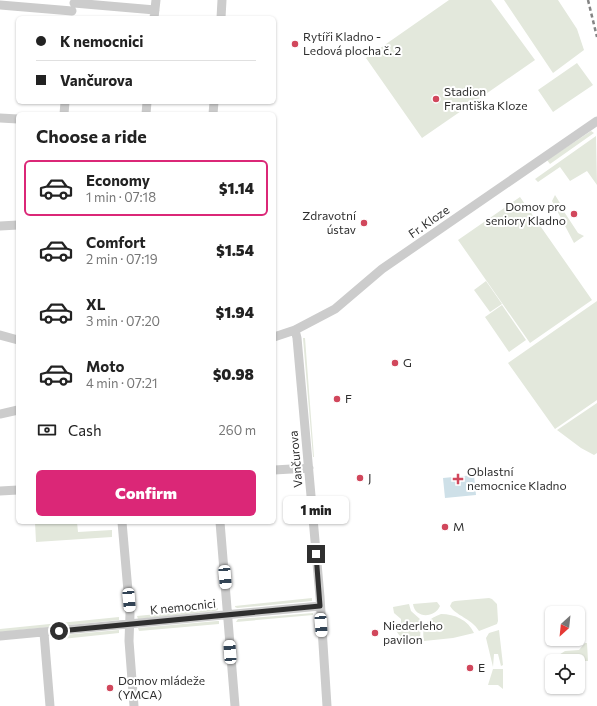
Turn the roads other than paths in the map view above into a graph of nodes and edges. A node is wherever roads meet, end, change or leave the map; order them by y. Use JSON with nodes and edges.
{"nodes":[{"id":1,"x":156,"y":0,"type":"edge"},
{"id":2,"x":222,"y":0,"type":"edge"},
{"id":3,"x":0,"y":5,"type":"edge"},
{"id":4,"x":73,"y":8,"type":"edge"},
{"id":5,"x":155,"y":14,"type":"edge"},
{"id":6,"x":221,"y":16,"type":"edge"},
{"id":7,"x":0,"y":118,"type":"edge"},
{"id":8,"x":16,"y":119,"type":"edge"},
{"id":9,"x":597,"y":121,"type":"edge"},
{"id":10,"x":16,"y":225,"type":"edge"},
{"id":11,"x":0,"y":226,"type":"edge"},
{"id":12,"x":295,"y":330,"type":"junction"},
{"id":13,"x":0,"y":335,"type":"edge"},
{"id":14,"x":276,"y":336,"type":"edge"},
{"id":15,"x":16,"y":339,"type":"edge"},
{"id":16,"x":16,"y":410,"type":"edge"},
{"id":17,"x":0,"y":414,"type":"edge"},
{"id":18,"x":309,"y":468,"type":"junction"},
{"id":19,"x":276,"y":470,"type":"edge"},
{"id":20,"x":16,"y":490,"type":"edge"},
{"id":21,"x":0,"y":491,"type":"edge"},
{"id":22,"x":122,"y":524,"type":"edge"},
{"id":23,"x":220,"y":524,"type":"edge"},
{"id":24,"x":320,"y":606,"type":"junction"},
{"id":25,"x":228,"y":615,"type":"junction"},
{"id":26,"x":128,"y":625,"type":"junction"},
{"id":27,"x":44,"y":633,"type":"junction"},
{"id":28,"x":0,"y":636,"type":"edge"},
{"id":29,"x":50,"y":706,"type":"edge"},
{"id":30,"x":134,"y":706,"type":"edge"},
{"id":31,"x":235,"y":706,"type":"edge"},
{"id":32,"x":327,"y":706,"type":"edge"}],
"edges":[{"from":1,"to":5,"type":"street"},
{"from":2,"to":6,"type":"street"},
{"from":3,"to":4,"type":"street"},
{"from":4,"to":5,"type":"street"},
{"from":7,"to":8,"type":"street"},
{"from":9,"to":12,"type":"street","name":"Fr. Kloze"},
{"from":10,"to":11,"type":"street"},
{"from":12,"to":14,"type":"street","name":"Fr. Kloze"},
{"from":12,"to":18,"type":"street","name":"Vančurova"},
{"from":13,"to":15,"type":"street"},
{"from":16,"to":17,"type":"street"},
{"from":18,"to":19,"type":"street"},
{"from":18,"to":24,"type":"street","name":"Vančurova"},
{"from":20,"to":21,"type":"street"},
{"from":22,"to":26,"type":"street"},
{"from":23,"to":25,"type":"street"},
{"from":24,"to":25,"type":"street","name":"K nemocnici"},
{"from":24,"to":32,"type":"street","name":"Vančurova"},
{"from":25,"to":26,"type":"street","name":"K nemocnici"},
{"from":25,"to":31,"type":"street"},
{"from":26,"to":27,"type":"street","name":"K nemocnici"},
{"from":26,"to":30,"type":"street"},
{"from":27,"to":28,"type":"street","name":"K nemocnici"},
{"from":27,"to":29,"type":"street"}]}
